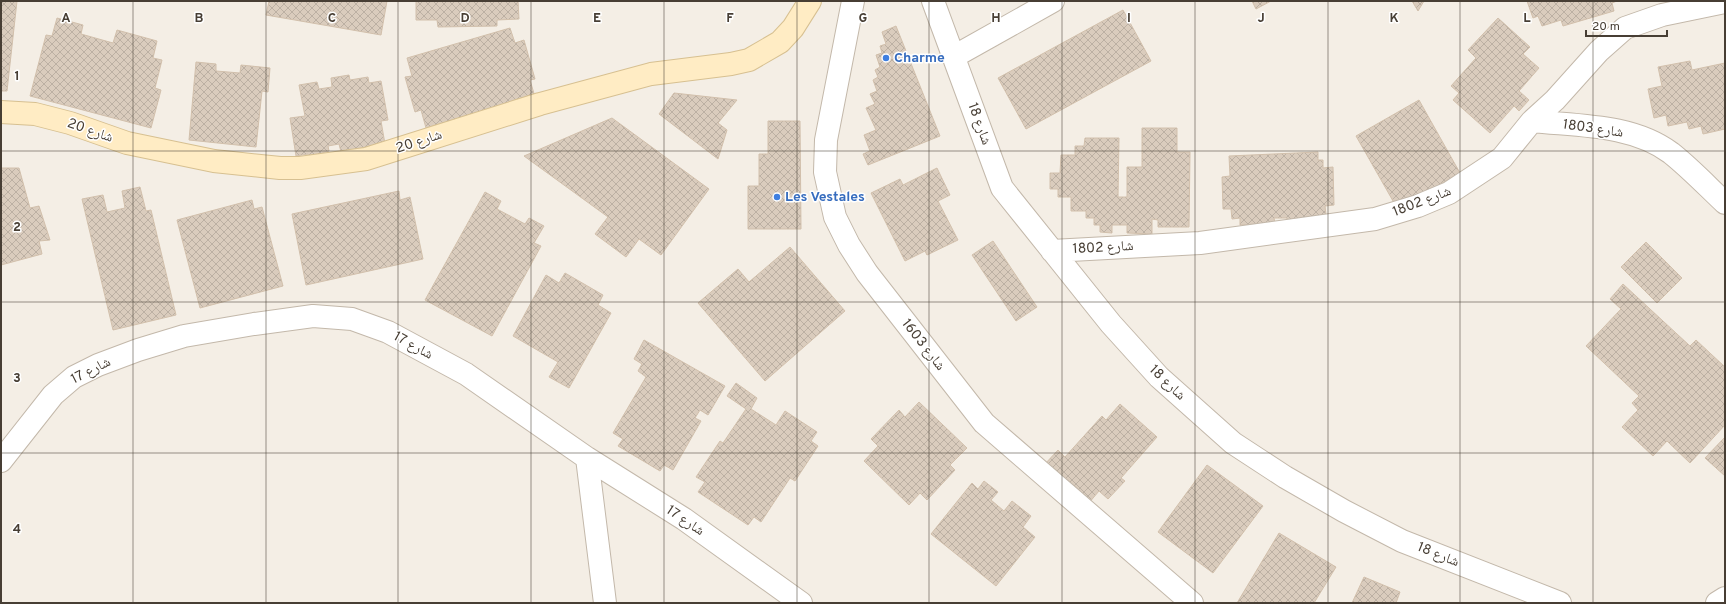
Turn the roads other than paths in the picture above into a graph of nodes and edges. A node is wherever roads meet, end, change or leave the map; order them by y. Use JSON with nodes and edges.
{"nodes":[{"id":1,"x":810,"y":1,"type":"edge"},
{"id":2,"x":853,"y":1,"type":"edge"},
{"id":3,"x":933,"y":1,"type":"edge"},
{"id":4,"x":1053,"y":1,"type":"edge"},
{"id":5,"x":1725,"y":2,"type":"edge"},
{"id":6,"x":955,"y":56,"type":"junction"},
{"id":7,"x":1,"y":112,"type":"edge"},
{"id":8,"x":1532,"y":121,"type":"junction"},
{"id":9,"x":1725,"y":204,"type":"edge"},
{"id":10,"x":1052,"y":251,"type":"junction"},
{"id":11,"x":587,"y":458,"type":"junction"},
{"id":12,"x":1,"y":461,"type":"edge"},
{"id":13,"x":1725,"y":598,"type":"edge"},
{"id":14,"x":605,"y":603,"type":"edge"},
{"id":15,"x":801,"y":603,"type":"edge"},
{"id":16,"x":1192,"y":603,"type":"edge"},
{"id":17,"x":1560,"y":603,"type":"edge"},
{"id":18,"x":1717,"y":603,"type":"edge"}],
"edges":[{"from":1,"to":7,"type":"street","name":"شارع 20"},
{"from":2,"to":16,"type":"street","name":"شارع 1603"},
{"from":3,"to":6,"type":"street","name":"شارع 18"},
{"from":4,"to":6,"type":"street"},
{"from":5,"to":8,"type":"street","name":"شارع 1802"},
{"from":6,"to":10,"type":"street","name":"شارع 18"},
{"from":8,"to":9,"type":"street","name":"شارع 1803"},
{"from":8,"to":10,"type":"street","name":"شارع 1802"},
{"from":10,"to":17,"type":"street","name":"شارع 18"},
{"from":11,"to":12,"type":"street","name":"شارع 17"},
{"from":11,"to":14,"type":"street"},
{"from":11,"to":15,"type":"street","name":"شارع 17"},
{"from":13,"to":18,"type":"street"}]}
